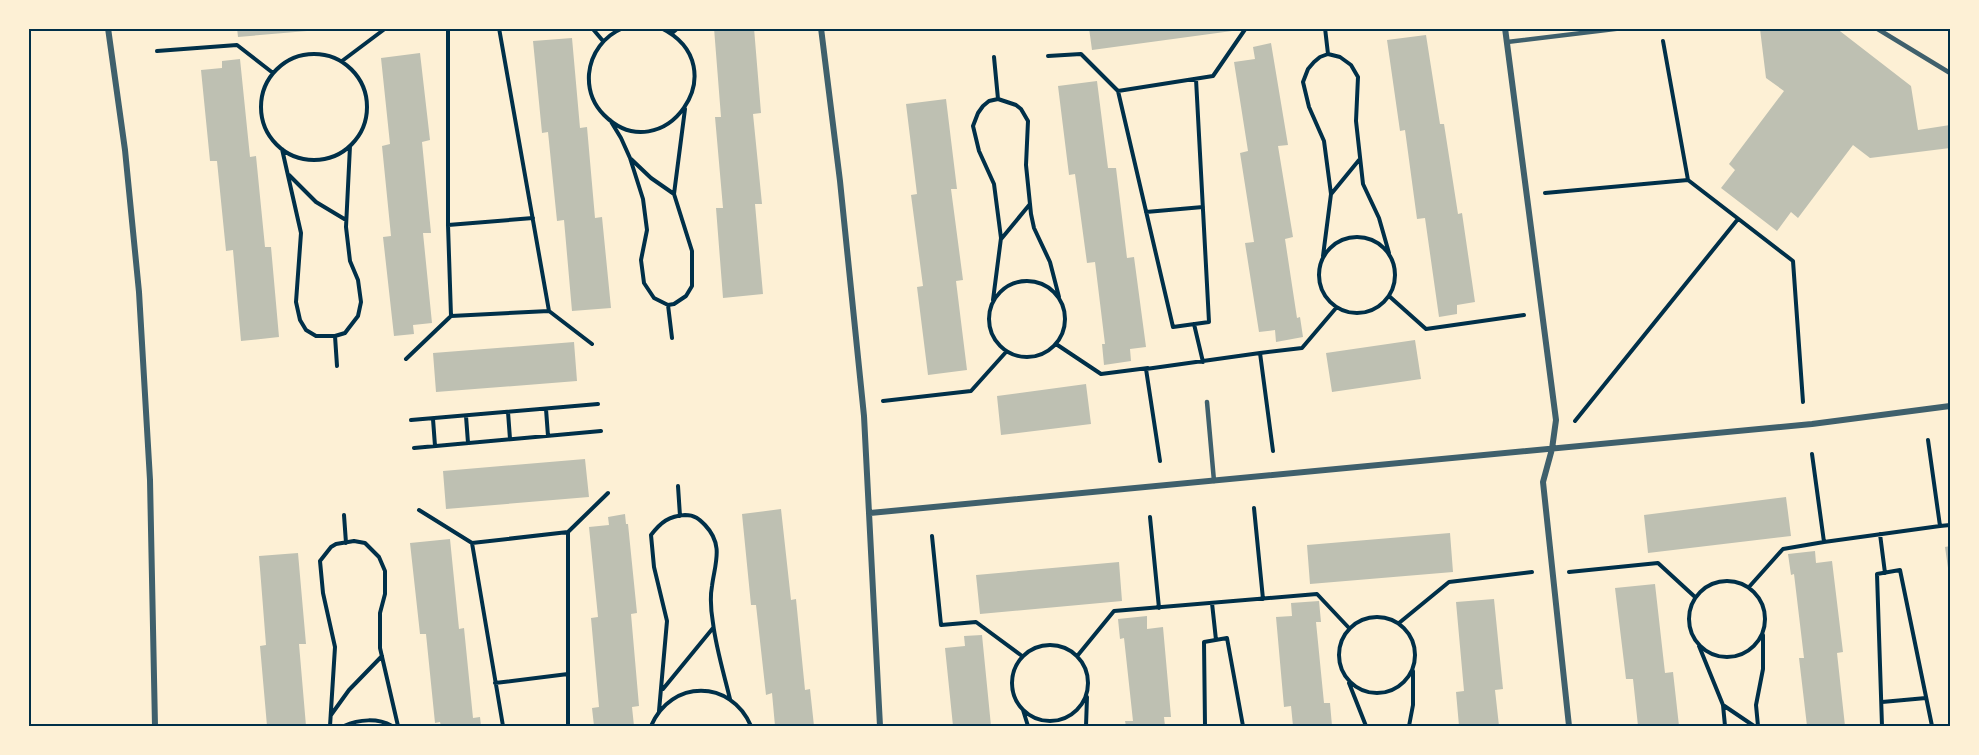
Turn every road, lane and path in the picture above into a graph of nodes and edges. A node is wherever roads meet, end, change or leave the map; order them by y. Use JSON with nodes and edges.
{"nodes":[{"id":1,"x":108,"y":28,"type":"edge"},
{"id":2,"x":386,"y":28,"type":"edge"},
{"id":3,"x":448,"y":28,"type":"edge"},
{"id":4,"x":499,"y":28,"type":"edge"},
{"id":5,"x":592,"y":28,"type":"edge"},
{"id":6,"x":623,"y":28,"type":"edge"},
{"id":7,"x":661,"y":28,"type":"edge"},
{"id":8,"x":678,"y":28,"type":"edge"},
{"id":9,"x":821,"y":28,"type":"edge"},
{"id":10,"x":1246,"y":28,"type":"edge"},
{"id":11,"x":1325,"y":28,"type":"edge"},
{"id":12,"x":1505,"y":28,"type":"edge"},
{"id":13,"x":1623,"y":28,"type":"edge"},
{"id":14,"x":1876,"y":28,"type":"edge"},
{"id":15,"x":671,"y":34,"type":"junction"},
{"id":16,"x":603,"y":41,"type":"junction"},
{"id":17,"x":1507,"y":42,"type":"junction"},
{"id":18,"x":1663,"y":42,"type":"dead end"},
{"id":19,"x":158,"y":51,"type":"dead end"},
{"id":20,"x":1328,"y":54,"type":"junction"},
{"id":21,"x":1048,"y":56,"type":"dead end"},
{"id":22,"x":994,"y":57,"type":"dead end"},
{"id":23,"x":342,"y":61,"type":"junction"},
{"id":24,"x":273,"y":73,"type":"junction"},
{"id":25,"x":1950,"y":73,"type":"edge"},
{"id":26,"x":1196,"y":79,"type":"junction"},
{"id":27,"x":1118,"y":91,"type":"junction"},
{"id":28,"x":998,"y":99,"type":"junction"},
{"id":29,"x":685,"y":109,"type":"junction"},
{"id":30,"x":610,"y":120,"type":"junction"},
{"id":31,"x":350,"y":146,"type":"junction"},
{"id":32,"x":282,"y":149,"type":"junction"},
{"id":33,"x":630,"y":158,"type":"junction"},
{"id":34,"x":1359,"y":160,"type":"junction"},
{"id":35,"x":289,"y":175,"type":"junction"},
{"id":36,"x":1688,"y":180,"type":"junction"},
{"id":37,"x":1541,"y":193,"type":"dead end"},
{"id":38,"x":674,"y":194,"type":"junction"},
{"id":39,"x":1331,"y":194,"type":"junction"},
{"id":40,"x":1030,"y":204,"type":"junction"},
{"id":41,"x":1203,"y":207,"type":"junction"},
{"id":42,"x":1146,"y":213,"type":"junction"},
{"id":43,"x":533,"y":218,"type":"junction"},
{"id":44,"x":1738,"y":219,"type":"junction"},
{"id":45,"x":346,"y":220,"type":"junction"},
{"id":46,"x":448,"y":225,"type":"junction"},
{"id":47,"x":1002,"y":238,"type":"junction"},
{"id":48,"x":1389,"y":253,"type":"junction"},
{"id":49,"x":1323,"y":256,"type":"junction"},
{"id":50,"x":1389,"y":296,"type":"junction"},
{"id":51,"x":1059,"y":297,"type":"junction"},
{"id":52,"x":993,"y":300,"type":"junction"},
{"id":53,"x":668,"y":305,"type":"junction"},
{"id":54,"x":1336,"y":308,"type":"junction"},
{"id":55,"x":549,"y":311,"type":"junction"},
{"id":56,"x":1525,"y":315,"type":"dead end"},
{"id":57,"x":451,"y":316,"type":"junction"},
{"id":58,"x":1194,"y":324,"type":"junction"},
{"id":59,"x":335,"y":336,"type":"junction"},
{"id":60,"x":672,"y":338,"type":"dead end"},
{"id":61,"x":592,"y":344,"type":"dead end"},
{"id":62,"x":1056,"y":344,"type":"junction"},
{"id":63,"x":1006,"y":352,"type":"junction"},
{"id":64,"x":1260,"y":353,"type":"dead end"},
{"id":65,"x":406,"y":359,"type":"dead end"},
{"id":66,"x":1203,"y":362,"type":"dead end"},
{"id":67,"x":337,"y":366,"type":"dead end"},
{"id":68,"x":1150,"y":368,"type":"dead end"},
{"id":69,"x":883,"y":401,"type":"dead end"},
{"id":70,"x":1207,"y":402,"type":"dead end"},
{"id":71,"x":1803,"y":402,"type":"dead end"},
{"id":72,"x":598,"y":404,"type":"dead end"},
{"id":73,"x":1950,"y":406,"type":"edge"},
{"id":74,"x":546,"y":409,"type":"junction"},
{"id":75,"x":508,"y":412,"type":"junction"},
{"id":76,"x":466,"y":416,"type":"junction"},
{"id":77,"x":432,"y":419,"type":"junction"},
{"id":78,"x":411,"y":420,"type":"dead end"},
{"id":79,"x":1575,"y":422,"type":"dead end"},
{"id":80,"x":601,"y":431,"type":"dead end"},
{"id":81,"x":548,"y":436,"type":"junction"},
{"id":82,"x":510,"y":439,"type":"junction"},
{"id":83,"x":1928,"y":440,"type":"dead end"},
{"id":84,"x":468,"y":443,"type":"junction"},
{"id":85,"x":435,"y":446,"type":"junction"},
{"id":86,"x":414,"y":448,"type":"dead end"},
{"id":87,"x":1552,"y":449,"type":"junction"},
{"id":88,"x":1812,"y":454,"type":"dead end"},
{"id":89,"x":1214,"y":481,"type":"junction"},
{"id":90,"x":678,"y":486,"type":"dead end"},
{"id":91,"x":608,"y":493,"type":"dead end"},
{"id":92,"x":1254,"y":508,"type":"dead end"},
{"id":93,"x":419,"y":510,"type":"dead end"},
{"id":94,"x":870,"y":513,"type":"junction"},
{"id":95,"x":344,"y":515,"type":"dead end"},
{"id":96,"x":681,"y":516,"type":"junction"},
{"id":97,"x":1150,"y":517,"type":"dead end"},
{"id":98,"x":1950,"y":525,"type":"edge"},
{"id":99,"x":1940,"y":526,"type":"junction"},
{"id":100,"x":568,"y":532,"type":"junction"},
{"id":101,"x":1880,"y":534,"type":"junction"},
{"id":102,"x":932,"y":536,"type":"dead end"},
{"id":103,"x":1824,"y":542,"type":"junction"},
{"id":104,"x":346,"y":543,"type":"junction"},
{"id":105,"x":472,"y":543,"type":"junction"},
{"id":106,"x":1532,"y":572,"type":"dead end"},
{"id":107,"x":1566,"y":572,"type":"dead end"},
{"id":108,"x":1885,"y":573,"type":"junction"},
{"id":109,"x":1749,"y":587,"type":"junction"},
{"id":110,"x":1695,"y":597,"type":"junction"},
{"id":111,"x":1263,"y":598,"type":"junction"},
{"id":112,"x":1212,"y":603,"type":"junction"},
{"id":113,"x":1159,"y":608,"type":"junction"},
{"id":114,"x":1399,"y":623,"type":"junction"},
{"id":115,"x":714,"y":628,"type":"junction"},
{"id":116,"x":1349,"y":628,"type":"junction"},
{"id":117,"x":1763,"y":633,"type":"junction"},
{"id":118,"x":1216,"y":640,"type":"junction"},
{"id":119,"x":1699,"y":645,"type":"junction"},
{"id":120,"x":1077,"y":655,"type":"junction"},
{"id":121,"x":382,"y":656,"type":"junction"},
{"id":122,"x":1022,"y":656,"type":"junction"},
{"id":123,"x":1413,"y":670,"type":"junction"},
{"id":124,"x":568,"y":674,"type":"junction"},
{"id":125,"x":1349,"y":682,"type":"junction"},
{"id":126,"x":495,"y":683,"type":"junction"},
{"id":127,"x":663,"y":689,"type":"junction"},
{"id":128,"x":1087,"y":697,"type":"junction"},
{"id":129,"x":1926,"y":698,"type":"junction"},
{"id":130,"x":730,"y":699,"type":"junction"},
{"id":131,"x":1882,"y":702,"type":"junction"},
{"id":132,"x":1723,"y":705,"type":"junction"},
{"id":133,"x":1022,"y":709,"type":"junction"},
{"id":134,"x":659,"y":711,"type":"junction"},
{"id":135,"x":331,"y":715,"type":"junction"},
{"id":136,"x":155,"y":726,"type":"edge"},
{"id":137,"x":330,"y":726,"type":"edge"},
{"id":138,"x":344,"y":726,"type":"edge"},
{"id":139,"x":392,"y":726,"type":"edge"},
{"id":140,"x":398,"y":726,"type":"edge"},
{"id":141,"x":503,"y":726,"type":"edge"},
{"id":142,"x":568,"y":726,"type":"edge"},
{"id":143,"x":651,"y":726,"type":"edge"},
{"id":144,"x":751,"y":726,"type":"edge"},
{"id":145,"x":880,"y":726,"type":"edge"},
{"id":146,"x":1028,"y":726,"type":"edge"},
{"id":147,"x":1086,"y":726,"type":"edge"},
{"id":148,"x":1205,"y":726,"type":"edge"},
{"id":149,"x":1243,"y":726,"type":"edge"},
{"id":150,"x":1366,"y":726,"type":"edge"},
{"id":151,"x":1409,"y":726,"type":"edge"},
{"id":152,"x":1569,"y":726,"type":"edge"},
{"id":153,"x":1725,"y":726,"type":"edge"},
{"id":154,"x":1756,"y":726,"type":"edge"},
{"id":155,"x":1882,"y":726,"type":"edge"},
{"id":156,"x":1932,"y":726,"type":"edge"}],
"edges":[{"from":1,"to":136,"type":"street"},
{"from":2,"to":23,"type":"path"},
{"from":3,"to":46,"type":"path"},
{"from":4,"to":43,"type":"path"},
{"from":5,"to":16,"type":"path"},
{"from":6,"to":16,"type":"path"},
{"from":7,"to":15,"type":"path"},
{"from":8,"to":15,"type":"path"},
{"from":9,"to":94,"type":"street"},
{"from":10,"to":26,"type":"path"},
{"from":11,"to":20,"type":"path"},
{"from":12,"to":17,"type":"street"},
{"from":13,"to":17,"type":"lane"},
{"from":14,"to":25,"type":"lane"},
{"from":15,"to":29,"type":"path"},
{"from":16,"to":30,"type":"path"},
{"from":17,"to":87,"type":"street"},
{"from":18,"to":36,"type":"path"},
{"from":19,"to":24,"type":"path"},
{"from":20,"to":34,"type":"path"},
{"from":20,"to":39,"type":"path"},
{"from":21,"to":27,"type":"path"},
{"from":22,"to":28,"type":"path"},
{"from":23,"to":24,"type":"path"},
{"from":23,"to":31,"type":"path"},
{"from":24,"to":32,"type":"path"},
{"from":26,"to":27,"type":"path"},
{"from":26,"to":41,"type":"path"},
{"from":27,"to":42,"type":"path"},
{"from":28,"to":40,"type":"path"},
{"from":28,"to":47,"type":"path"},
{"from":29,"to":30,"type":"path"},
{"from":29,"to":38,"type":"path"},
{"from":30,"to":33,"type":"path"},
{"from":31,"to":32,"type":"path"},
{"from":31,"to":45,"type":"path"},
{"from":32,"to":35,"type":"path"},
{"from":33,"to":38,"type":"path"},
{"from":33,"to":53,"type":"path"},
{"from":34,"to":39,"type":"path"},
{"from":34,"to":48,"type":"path"},
{"from":35,"to":45,"type":"path"},
{"from":35,"to":59,"type":"path"},
{"from":36,"to":37,"type":"path"},
{"from":36,"to":44,"type":"path"},
{"from":38,"to":53,"type":"path"},
{"from":39,"to":49,"type":"path"},
{"from":40,"to":47,"type":"path"},
{"from":40,"to":51,"type":"path"},
{"from":41,"to":42,"type":"path"},
{"from":41,"to":58,"type":"path"},
{"from":42,"to":58,"type":"path"},
{"from":43,"to":46,"type":"path"},
{"from":43,"to":55,"type":"path"},
{"from":44,"to":71,"type":"path"},
{"from":44,"to":79,"type":"path"},
{"from":45,"to":59,"type":"path"},
{"from":46,"to":57,"type":"path"},
{"from":47,"to":52,"type":"path"},
{"from":48,"to":49,"type":"path"},
{"from":48,"to":50,"type":"path"},
{"from":49,"to":54,"type":"path"},
{"from":50,"to":54,"type":"path"},
{"from":50,"to":56,"type":"path"},
{"from":51,"to":52,"type":"path"},
{"from":51,"to":62,"type":"path"},
{"from":52,"to":63,"type":"path"},
{"from":53,"to":60,"type":"path"},
{"from":54,"to":64,"type":"path"},
{"from":55,"to":57,"type":"path"},
{"from":55,"to":61,"type":"path"},
{"from":57,"to":65,"type":"path"},
{"from":58,"to":66,"type":"path"},
{"from":59,"to":67,"type":"path"},
{"from":62,"to":63,"type":"path"},
{"from":62,"to":68,"type":"path"},
{"from":63,"to":69,"type":"path"},
{"from":70,"to":89,"type":"lane"},
{"from":72,"to":74,"type":"path"},
{"from":73,"to":87,"type":"street"},
{"from":74,"to":75,"type":"path"},
{"from":74,"to":81,"type":"path"},
{"from":75,"to":76,"type":"path"},
{"from":75,"to":82,"type":"path"},
{"from":76,"to":77,"type":"path"},
{"from":76,"to":84,"type":"path"},
{"from":77,"to":78,"type":"path"},
{"from":77,"to":85,"type":"path"},
{"from":80,"to":81,"type":"path"},
{"from":81,"to":82,"type":"path"},
{"from":82,"to":84,"type":"path"},
{"from":83,"to":99,"type":"path"},
{"from":84,"to":85,"type":"path"},
{"from":85,"to":86,"type":"path"},
{"from":87,"to":89,"type":"street"},
{"from":87,"to":152,"type":"street"},
{"from":88,"to":103,"type":"path"},
{"from":89,"to":94,"type":"street"},
{"from":90,"to":96,"type":"path"},
{"from":91,"to":100,"type":"path"},
{"from":92,"to":111,"type":"path"},
{"from":93,"to":105,"type":"path"},
{"from":94,"to":145,"type":"street"},
{"from":95,"to":104,"type":"path"},
{"from":96,"to":115,"type":"path"},
{"from":96,"to":127,"type":"path"},
{"from":97,"to":113,"type":"path"},
{"from":98,"to":99,"type":"path"},
{"from":99,"to":101,"type":"path"},
{"from":100,"to":105,"type":"path"},
{"from":100,"to":124,"type":"path"},
{"from":101,"to":103,"type":"path"},
{"from":101,"to":108,"type":"path"},
{"from":102,"to":122,"type":"path"},
{"from":103,"to":109,"type":"path"},
{"from":104,"to":121,"type":"path"},
{"from":104,"to":135,"type":"path"},
{"from":105,"to":126,"type":"path"},
{"from":106,"to":114,"type":"path"},
{"from":107,"to":110,"type":"path"},
{"from":108,"to":129,"type":"path"},
{"from":108,"to":131,"type":"path"},
{"from":109,"to":110,"type":"path"},
{"from":109,"to":117,"type":"path"},
{"from":110,"to":119,"type":"path"},
{"from":111,"to":112,"type":"path"},
{"from":111,"to":116,"type":"path"},
{"from":112,"to":113,"type":"path"},
{"from":112,"to":118,"type":"path"},
{"from":113,"to":120,"type":"path"},
{"from":114,"to":116,"type":"path"},
{"from":114,"to":123,"type":"path"},
{"from":115,"to":127,"type":"path"},
{"from":115,"to":130,"type":"path"},
{"from":116,"to":125,"type":"path"},
{"from":117,"to":119,"type":"path"},
{"from":117,"to":154,"type":"path"},
{"from":118,"to":148,"type":"path"},
{"from":118,"to":149,"type":"path"},
{"from":119,"to":132,"type":"path"},
{"from":120,"to":122,"type":"path"},
{"from":120,"to":128,"type":"path"},
{"from":121,"to":135,"type":"path"},
{"from":121,"to":140,"type":"path"},
{"from":122,"to":133,"type":"path"},
{"from":123,"to":125,"type":"path"},
{"from":123,"to":151,"type":"path"},
{"from":124,"to":126,"type":"path"},
{"from":124,"to":142,"type":"path"},
{"from":125,"to":150,"type":"path"},
{"from":126,"to":141,"type":"path"},
{"from":127,"to":134,"type":"path"},
{"from":128,"to":133,"type":"path"},
{"from":128,"to":147,"type":"path"},
{"from":129,"to":131,"type":"path"},
{"from":129,"to":156,"type":"path"},
{"from":130,"to":134,"type":"path"},
{"from":130,"to":144,"type":"path"},
{"from":131,"to":155,"type":"path"},
{"from":132,"to":153,"type":"path"},
{"from":132,"to":154,"type":"path"},
{"from":133,"to":146,"type":"path"},
{"from":134,"to":143,"type":"path"},
{"from":135,"to":137,"type":"path"},
{"from":138,"to":139,"type":"path"}]}
